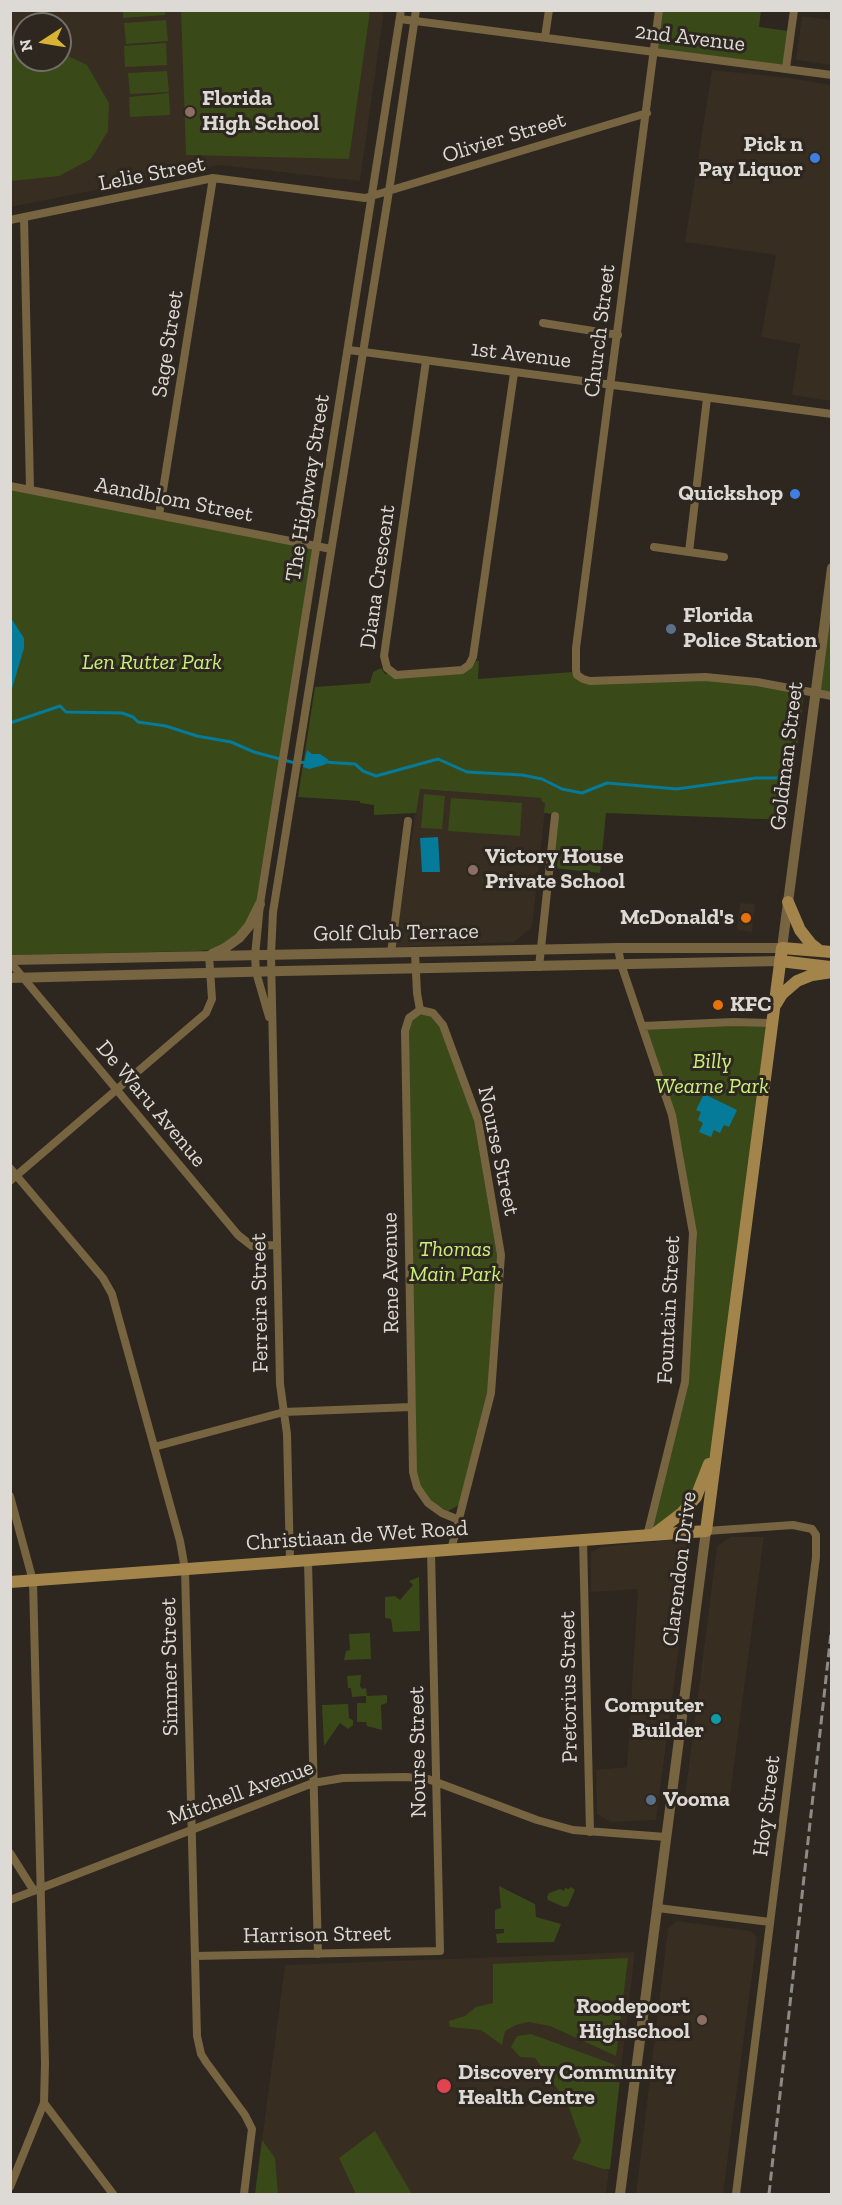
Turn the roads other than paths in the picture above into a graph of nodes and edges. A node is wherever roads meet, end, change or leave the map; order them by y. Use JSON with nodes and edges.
{"nodes":[{"id":1,"x":416,"y":10,"type":"edge"},
{"id":2,"x":549,"y":10,"type":"edge"},
{"id":3,"x":659,"y":10,"type":"edge"},
{"id":4,"x":794,"y":10,"type":"edge"},
{"id":5,"x":401,"y":15,"type":"edge"},
{"id":6,"x":414,"y":21,"type":"junction"},
{"id":7,"x":545,"y":37,"type":"junction"},
{"id":8,"x":654,"y":51,"type":"junction"},
{"id":9,"x":786,"y":68,"type":"junction"},
{"id":10,"x":831,"y":75,"type":"edge"},
{"id":11,"x":647,"y":113,"type":"junction"},
{"id":12,"x":213,"y":178,"type":"junction"},
{"id":13,"x":389,"y":191,"type":"junction"},
{"id":14,"x":372,"y":196,"type":"junction"},
{"id":15,"x":24,"y":218,"type":"junction"},
{"id":16,"x":10,"y":220,"type":"edge"},
{"id":17,"x":543,"y":323,"type":"dead end"},
{"id":18,"x":618,"y":334,"type":"junction"},
{"id":19,"x":349,"y":350,"type":"junction"},
{"id":20,"x":362,"y":352,"type":"junction"},
{"id":21,"x":426,"y":361,"type":"junction"},
{"id":22,"x":514,"y":373,"type":"junction"},
{"id":23,"x":611,"y":385,"type":"junction"},
{"id":24,"x":707,"y":398,"type":"junction"},
{"id":25,"x":831,"y":414,"type":"edge"},
{"id":26,"x":10,"y":486,"type":"edge"},
{"id":27,"x":30,"y":489,"type":"junction"},
{"id":28,"x":159,"y":515,"type":"junction"},
{"id":29,"x":318,"y":546,"type":"junction"},
{"id":30,"x":654,"y":548,"type":"dead end"},
{"id":31,"x":332,"y":549,"type":"junction"},
{"id":32,"x":689,"y":552,"type":"junction"},
{"id":33,"x":724,"y":557,"type":"dead end"},
{"id":34,"x":831,"y":568,"type":"edge"},
{"id":35,"x":815,"y":692,"type":"junction"},
{"id":36,"x":831,"y":696,"type":"edge"},
{"id":37,"x":555,"y":816,"type":"dead end"},
{"id":38,"x":408,"y":820,"type":"dead end"},
{"id":39,"x":788,"y":902,"type":"junction"},
{"id":40,"x":260,"y":904,"type":"junction"},
{"id":41,"x":618,"y":948,"type":"junction"},
{"id":42,"x":782,"y":948,"type":"junction"},
{"id":43,"x":541,"y":950,"type":"junction"},
{"id":44,"x":826,"y":951,"type":"edge"},
{"id":45,"x":391,"y":953,"type":"junction"},
{"id":46,"x":414,"y":953,"type":"junction"},
{"id":47,"x":271,"y":954,"type":"junction"},
{"id":48,"x":209,"y":956,"type":"junction"},
{"id":49,"x":255,"y":956,"type":"junction"},
{"id":50,"x":10,"y":961,"type":"edge"},
{"id":51,"x":780,"y":961,"type":"junction"},
{"id":52,"x":621,"y":964,"type":"junction"},
{"id":53,"x":539,"y":967,"type":"junction"},
{"id":54,"x":415,"y":968,"type":"junction"},
{"id":55,"x":831,"y":969,"type":"edge"},
{"id":56,"x":272,"y":971,"type":"junction"},
{"id":57,"x":256,"y":972,"type":"junction"},
{"id":58,"x":210,"y":974,"type":"junction"},
{"id":59,"x":10,"y":978,"type":"edge"},
{"id":60,"x":23,"y":978,"type":"junction"},
{"id":61,"x":420,"y":1010,"type":"junction"},
{"id":62,"x":772,"y":1017,"type":"junction"},
{"id":63,"x":642,"y":1026,"type":"junction"},
{"id":64,"x":273,"y":1044,"type":"junction"},
{"id":65,"x":116,"y":1089,"type":"junction"},
{"id":66,"x":10,"y":1168,"type":"edge"},
{"id":67,"x":14,"y":1178,"type":"edge"},
{"id":68,"x":277,"y":1245,"type":"junction"},
{"id":69,"x":411,"y":1407,"type":"junction"},
{"id":70,"x":284,"y":1413,"type":"junction"},
{"id":71,"x":718,"y":1436,"type":"junction"},
{"id":72,"x":154,"y":1447,"type":"junction"},
{"id":73,"x":10,"y":1496,"type":"edge"},
{"id":74,"x":459,"y":1520,"type":"junction"},
{"id":75,"x":706,"y":1531,"type":"junction"},
{"id":76,"x":650,"y":1536,"type":"junction"},
{"id":77,"x":583,"y":1540,"type":"junction"},
{"id":78,"x":452,"y":1550,"type":"junction"},
{"id":79,"x":430,"y":1552,"type":"junction"},
{"id":80,"x":308,"y":1561,"type":"junction"},
{"id":81,"x":290,"y":1562,"type":"junction"},
{"id":82,"x":185,"y":1569,"type":"junction"},
{"id":83,"x":33,"y":1581,"type":"junction"},
{"id":84,"x":10,"y":1582,"type":"edge"},
{"id":85,"x":437,"y":1782,"type":"junction"},
{"id":86,"x":313,"y":1783,"type":"junction"},
{"id":87,"x":192,"y":1829,"type":"junction"},
{"id":88,"x":590,"y":1832,"type":"junction"},
{"id":89,"x":666,"y":1837,"type":"junction"},
{"id":90,"x":10,"y":1852,"type":"edge"},
{"id":91,"x":37,"y":1890,"type":"junction"},
{"id":92,"x":10,"y":1900,"type":"edge"},
{"id":93,"x":658,"y":1908,"type":"junction"},
{"id":94,"x":770,"y":1922,"type":"junction"},
{"id":95,"x":440,"y":1951,"type":"joint"},
{"id":96,"x":318,"y":1954,"type":"junction"},
{"id":97,"x":195,"y":1956,"type":"junction"},
{"id":98,"x":44,"y":2103,"type":"junction"},
{"id":99,"x":10,"y":2187,"type":"edge"},
{"id":100,"x":113,"y":2194,"type":"edge"},
{"id":101,"x":244,"y":2194,"type":"edge"},
{"id":102,"x":620,"y":2194,"type":"edge"},
{"id":103,"x":736,"y":2194,"type":"edge"}],
"edges":[{"from":1,"to":6,"type":"street","name":"The Highway Street"},
{"from":2,"to":7,"type":"street"},
{"from":3,"to":8,"type":"street","name":"Church Street"},
{"from":4,"to":9,"type":"street"},
{"from":5,"to":6,"type":"street","name":"2nd Avenue"},
{"from":5,"to":14,"type":"street","name":"The Highway Street"},
{"from":6,"to":7,"type":"street","name":"2nd Avenue"},
{"from":6,"to":13,"type":"street","name":"The Highway Street"},
{"from":7,"to":8,"type":"street","name":"2nd Avenue"},
{"from":8,"to":9,"type":"street","name":"2nd Avenue"},
{"from":8,"to":11,"type":"street","name":"Church Street"},
{"from":9,"to":10,"type":"street","name":"2nd Avenue"},
{"from":11,"to":13,"type":"street","name":"Olivier Street"},
{"from":11,"to":18,"type":"street","name":"Church Street"},
{"from":12,"to":14,"type":"street","name":"Lelie Street"},
{"from":12,"to":15,"type":"street","name":"Lelie Street"},
{"from":12,"to":28,"type":"street","name":"Sage Street"},
{"from":13,"to":14,"type":"street","name":"Olivier Street"},
{"from":13,"to":20,"type":"street","name":"The Highway Street"},
{"from":14,"to":19,"type":"street","name":"The Highway Street"},
{"from":15,"to":16,"type":"street","name":"Lelie Street"},
{"from":15,"to":27,"type":"street"},
{"from":17,"to":18,"type":"street"},
{"from":18,"to":23,"type":"street","name":"Church Street"},
{"from":19,"to":20,"type":"street","name":"1st Avenue"},
{"from":19,"to":29,"type":"street","name":"The Highway Street"},
{"from":20,"to":21,"type":"street","name":"1st Avenue"},
{"from":20,"to":31,"type":"street","name":"The Highway Street"},
{"from":21,"to":22,"type":"street","name":"1st Avenue"},
{"from":21,"to":22,"type":"street","name":"Diana Crescent"},
{"from":22,"to":23,"type":"street","name":"1st Avenue"},
{"from":23,"to":24,"type":"street","name":"1st Avenue"},
{"from":23,"to":35,"type":"street","name":"Church Street"},
{"from":24,"to":25,"type":"street","name":"1st Avenue"},
{"from":24,"to":32,"type":"street"},
{"from":26,"to":27,"type":"street","name":"Aandblom Street"},
{"from":27,"to":28,"type":"street","name":"Aandblom Street"},
{"from":28,"to":29,"type":"street","name":"Aandblom Street"},
{"from":29,"to":31,"type":"street","name":"Aandblom Street"},
{"from":29,"to":40,"type":"street","name":"The Highway Street"},
{"from":30,"to":32,"type":"street"},
{"from":31,"to":47,"type":"street","name":"The Highway Street"},
{"from":32,"to":33,"type":"street"},
{"from":34,"to":35,"type":"street","name":"Goldman Street"},
{"from":35,"to":36,"type":"street"},
{"from":35,"to":39,"type":"street","name":"Goldman Street"},
{"from":37,"to":43,"type":"street"},
{"from":38,"to":45,"type":"street"},
{"from":39,"to":42,"type":"street","name":"Goldman Street"},
{"from":39,"to":44,"type":"main road"},
{"from":40,"to":48,"type":"street"},
{"from":40,"to":49,"type":"street","name":"The Highway Street"},
{"from":41,"to":42,"type":"street","name":"Golf Club Terrace"},
{"from":41,"to":43,"type":"street","name":"Golf Club Terrace"},
{"from":41,"to":52,"type":"street","name":"Fountain Street"},
{"from":42,"to":44,"type":"main road"},
{"from":42,"to":51,"type":"main road","name":"Clarendon Drive"},
{"from":43,"to":46,"type":"street","name":"Golf Club Terrace"},
{"from":43,"to":53,"type":"street"},
{"from":45,"to":46,"type":"street","name":"Golf Club Terrace"},
{"from":45,"to":47,"type":"street","name":"Golf Club Terrace"},
{"from":46,"to":54,"type":"street"},
{"from":47,"to":49,"type":"street","name":"Golf Club Terrace"},
{"from":47,"to":56,"type":"street","name":"The Highway Street"},
{"from":48,"to":49,"type":"street","name":"Golf Club Terrace"},
{"from":48,"to":50,"type":"street","name":"Golf Club Terrace"},
{"from":48,"to":58,"type":"street"},
{"from":49,"to":57,"type":"street","name":"The Highway Street"},
{"from":50,"to":60,"type":"street","name":"De Waru Avenue"},
{"from":51,"to":52,"type":"street","name":"Golf Club Terrace"},
{"from":51,"to":55,"type":"main road"},
{"from":51,"to":62,"type":"main road","name":"Clarendon Drive"},
{"from":52,"to":53,"type":"street","name":"Golf Club Terrace"},
{"from":52,"to":63,"type":"street","name":"Fountain Street"},
{"from":53,"to":54,"type":"street","name":"Golf Club Terrace"},
{"from":54,"to":56,"type":"street","name":"Golf Club Terrace"},
{"from":54,"to":61,"type":"street"},
{"from":55,"to":62,"type":"main road"},
{"from":56,"to":57,"type":"street","name":"Golf Club Terrace"},
{"from":56,"to":64,"type":"street","name":"Ferreira Street"},
{"from":57,"to":58,"type":"street","name":"Golf Club Terrace"},
{"from":57,"to":64,"type":"street","name":"Ferreira Street"},
{"from":58,"to":60,"type":"street","name":"Golf Club Terrace"},
{"from":58,"to":65,"type":"street"},
{"from":59,"to":60,"type":"street","name":"Golf Club Terrace"},
{"from":60,"to":65,"type":"street","name":"De Waru Avenue"},
{"from":61,"to":69,"type":"street","name":"Rene Avenue"},
{"from":61,"to":74,"type":"street","name":"Nourse Street"},
{"from":62,"to":63,"type":"street"},
{"from":62,"to":71,"type":"main road","name":"Clarendon Drive"},
{"from":63,"to":76,"type":"street","name":"Fountain Street"},
{"from":64,"to":68,"type":"street","name":"Ferreira Street"},
{"from":65,"to":67,"type":"street"},
{"from":65,"to":68,"type":"street","name":"De Waru Avenue"},
{"from":66,"to":67,"type":"street","name":"Simmer Street"},
{"from":67,"to":72,"type":"street","name":"Simmer Street"},
{"from":68,"to":70,"type":"street","name":"Ferreira Street"},
{"from":69,"to":70,"type":"street"},
{"from":69,"to":74,"type":"street","name":"Rene Avenue"},
{"from":70,"to":72,"type":"street"},
{"from":70,"to":81,"type":"street","name":"Ferreira Street"},
{"from":71,"to":75,"type":"main road","name":"Clarendon Drive"},
{"from":71,"to":76,"type":"main road"},
{"from":72,"to":82,"type":"street","name":"Simmer Street"},
{"from":73,"to":83,"type":"street"},
{"from":74,"to":78,"type":"street","name":"Nourse Street"},
{"from":75,"to":76,"type":"main road","name":"Christiaan de Wet Road"},
{"from":75,"to":89,"type":"street","name":"Clarendon Drive"},
{"from":75,"to":94,"type":"street","name":"Hoy Street"},
{"from":76,"to":77,"type":"main road","name":"Christiaan de Wet Road"},
{"from":77,"to":78,"type":"main road","name":"Christiaan de Wet Road"},
{"from":77,"to":88,"type":"street","name":"Pretorius Street"},
{"from":78,"to":79,"type":"main road","name":"Christiaan de Wet Road"},
{"from":79,"to":80,"type":"main road","name":"Christiaan de Wet Road"},
{"from":79,"to":85,"type":"street","name":"Nourse Street"},
{"from":80,"to":81,"type":"main road","name":"Christiaan de Wet Road"},
{"from":80,"to":86,"type":"street"},
{"from":81,"to":82,"type":"main road","name":"Christiaan de Wet Road"},
{"from":82,"to":83,"type":"main road","name":"Christiaan de Wet Road"},
{"from":82,"to":87,"type":"street","name":"Simmer Street"},
{"from":83,"to":84,"type":"main road","name":"Christiaan de Wet Road"},
{"from":83,"to":91,"type":"street"},
{"from":85,"to":86,"type":"street","name":"Mitchell Avenue"},
{"from":85,"to":88,"type":"street","name":"Mitchell Avenue"},
{"from":85,"to":95,"type":"street","name":"Nourse Street"},
{"from":86,"to":87,"type":"street","name":"Mitchell Avenue"},
{"from":86,"to":96,"type":"street"},
{"from":87,"to":91,"type":"street","name":"Mitchell Avenue"},
{"from":87,"to":97,"type":"street","name":"Simmer Street"},
{"from":88,"to":89,"type":"street","name":"Mitchell Avenue"},
{"from":89,"to":93,"type":"street","name":"Clarendon Drive"},
{"from":90,"to":91,"type":"street"},
{"from":91,"to":92,"type":"street","name":"Mitchell Avenue"},
{"from":91,"to":98,"type":"street"},
{"from":93,"to":94,"type":"street"},
{"from":93,"to":102,"type":"street","name":"Clarendon Drive"},
{"from":94,"to":103,"type":"street","name":"Hoy Street"},
{"from":95,"to":96,"type":"street","name":"Harrison Street"},
{"from":96,"to":97,"type":"street","name":"Harrison Street"},
{"from":97,"to":101,"type":"street","name":"Simmer Street"},
{"from":98,"to":99,"type":"street"},
{"from":98,"to":100,"type":"street"}]}
